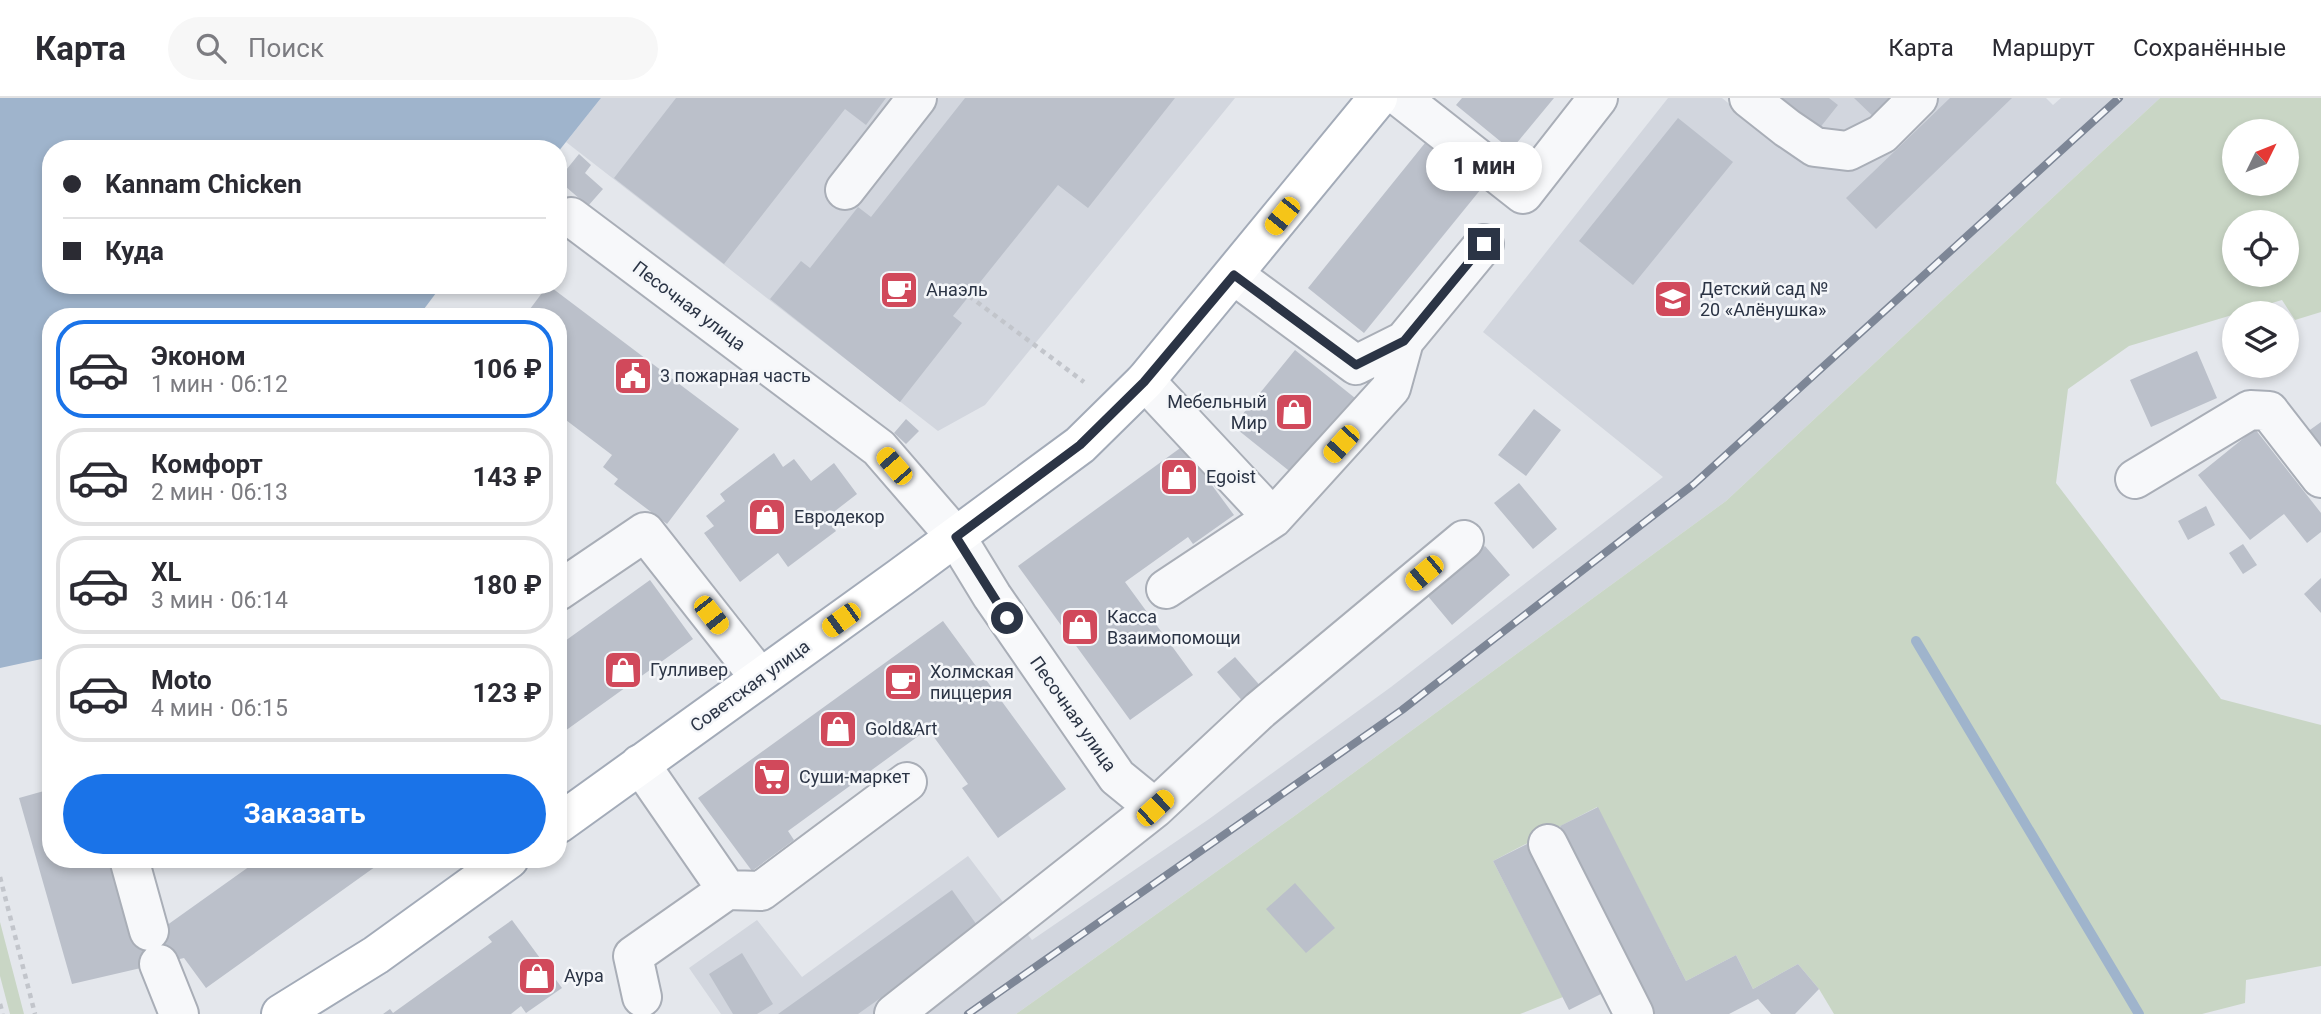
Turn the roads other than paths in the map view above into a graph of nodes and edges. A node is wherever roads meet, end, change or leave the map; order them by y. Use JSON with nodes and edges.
{"nodes":[{"id":1,"x":917,"y":98,"type":"edge"},
{"id":2,"x":1378,"y":98,"type":"edge"},
{"id":3,"x":1401,"y":98,"type":"edge"},
{"id":4,"x":1598,"y":98,"type":"edge"},
{"id":5,"x":1749,"y":98,"type":"edge"},
{"id":6,"x":1918,"y":98,"type":"edge"},
{"id":7,"x":845,"y":190,"type":"dead end"},
{"id":8,"x":571,"y":217,"type":"dead end"},
{"id":9,"x":1484,"y":244,"type":"dead end"},
{"id":10,"x":1234,"y":275,"type":"junction"},
{"id":11,"x":1404,"y":341,"type":"junction"},
{"id":12,"x":1144,"y":382,"type":"junction"},
{"id":13,"x":2321,"y":478,"type":"edge"},
{"id":14,"x":2135,"y":479,"type":"dead end"},
{"id":15,"x":1273,"y":518,"type":"junction"},
{"id":16,"x":956,"y":537,"type":"junction"},
{"id":17,"x":1464,"y":540,"type":"dead end"},
{"id":18,"x":567,"y":585,"type":"edge"},
{"id":19,"x":1166,"y":589,"type":"dead end"},
{"id":20,"x":760,"y":678,"type":"junction"},
{"id":21,"x":640,"y":764,"type":"junction"},
{"id":22,"x":908,"y":782,"type":"dead end"},
{"id":23,"x":1155,"y":808,"type":"junction"},
{"id":24,"x":567,"y":815,"type":"edge"},
{"id":25,"x":1548,"y":844,"type":"dead end"},
{"id":26,"x":132,"y":868,"type":"edge"},
{"id":27,"x":497,"y":868,"type":"edge"},
{"id":28,"x":727,"y":890,"type":"junction"},
{"id":29,"x":642,"y":997,"type":"dead end"},
{"id":30,"x":1629,"y":1013,"type":"edge"},
{"id":31,"x":179,"y":1014,"type":"edge"},
{"id":32,"x":281,"y":1014,"type":"edge"},
{"id":33,"x":894,"y":1014,"type":"edge"}],
"edges":[{"from":1,"to":7,"type":"street"},
{"from":2,"to":10,"type":"main road","name":"Советская улица"},
{"from":3,"to":4,"type":"street"},
{"from":5,"to":6,"type":"street"},
{"from":8,"to":16,"type":"street","name":"Песочная улица"},
{"from":9,"to":11,"type":"street"},
{"from":10,"to":11,"type":"street"},
{"from":10,"to":12,"type":"main road","name":"Советская улица"},
{"from":11,"to":15,"type":"street"},
{"from":12,"to":15,"type":"street"},
{"from":12,"to":16,"type":"main road","name":"Советская улица"},
{"from":13,"to":14,"type":"street"},
{"from":15,"to":19,"type":"street"},
{"from":16,"to":20,"type":"main road","name":"Советская улица"},
{"from":16,"to":23,"type":"street","name":"Песочная улица"},
{"from":17,"to":23,"type":"street"},
{"from":18,"to":20,"type":"street"},
{"from":20,"to":21,"type":"main road","name":"Советская улица"},
{"from":21,"to":24,"type":"main road","name":"Советская улица"},
{"from":21,"to":28,"type":"street"},
{"from":22,"to":28,"type":"street"},
{"from":23,"to":33,"type":"street"},
{"from":25,"to":30,"type":"street"},
{"from":26,"to":31,"type":"street"},
{"from":27,"to":32,"type":"main road"},
{"from":28,"to":29,"type":"street"}]}
